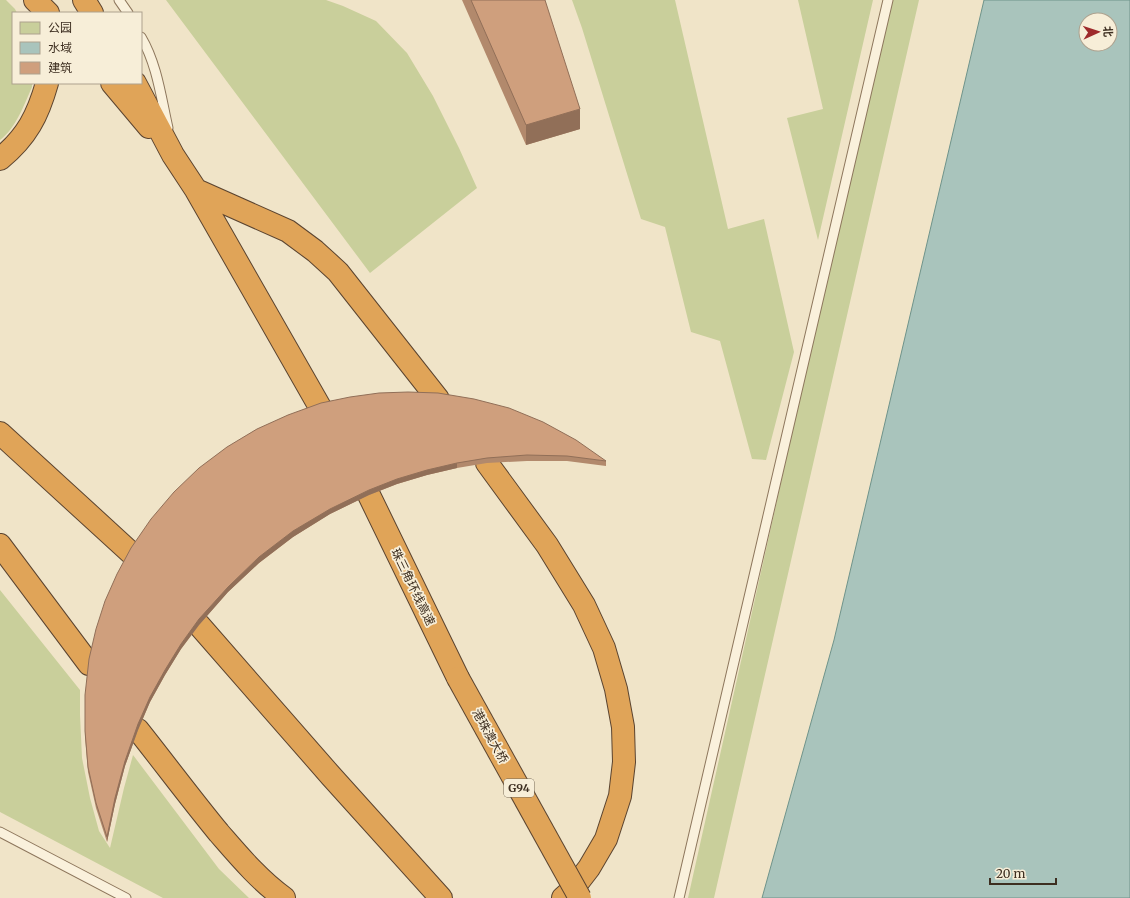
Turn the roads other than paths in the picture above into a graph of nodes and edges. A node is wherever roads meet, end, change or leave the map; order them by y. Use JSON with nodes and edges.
{"nodes":[{"id":1,"x":30,"y":0,"type":"edge"},
{"id":2,"x":35,"y":0,"type":"edge"},
{"id":3,"x":84,"y":0,"type":"edge"},
{"id":4,"x":119,"y":0,"type":"edge"},
{"id":5,"x":888,"y":0,"type":"edge"},
{"id":6,"x":36,"y":12,"type":"edge"},
{"id":7,"x":47,"y":12,"type":"edge"},
{"id":8,"x":91,"y":12,"type":"edge"},
{"id":9,"x":127,"y":12,"type":"edge"},
{"id":10,"x":142,"y":39,"type":"edge"},
{"id":11,"x":47,"y":84,"type":"edge"},
{"id":12,"x":113,"y":84,"type":"edge"},
{"id":13,"x":136,"y":84,"type":"edge"},
{"id":14,"x":174,"y":155,"type":"junction"},
{"id":15,"x":0,"y":159,"type":"edge"},
{"id":16,"x":196,"y":190,"type":"junction"},
{"id":17,"x":438,"y":399,"type":"edge"},
{"id":18,"x":321,"y":409,"type":"edge"},
{"id":19,"x":0,"y":433,"type":"edge"},
{"id":20,"x":487,"y":463,"type":"edge"},
{"id":21,"x":368,"y":495,"type":"edge"},
{"id":22,"x":0,"y":545,"type":"edge"},
{"id":23,"x":131,"y":553,"type":"edge"},
{"id":24,"x":199,"y":625,"type":"edge"},
{"id":25,"x":89,"y":664,"type":"edge"},
{"id":26,"x":458,"y":678,"type":"joint"},
{"id":27,"x":138,"y":730,"type":"edge"},
{"id":28,"x":0,"y":832,"type":"edge"},
{"id":29,"x":126,"y":898,"type":"edge"},
{"id":30,"x":284,"y":898,"type":"edge"},
{"id":31,"x":441,"y":898,"type":"edge"},
{"id":32,"x":563,"y":898,"type":"edge"},
{"id":33,"x":580,"y":898,"type":"edge"},
{"id":34,"x":679,"y":898,"type":"edge"}],
"edges":[{"from":1,"to":6,"type":"highway"},
{"from":2,"to":7,"type":"highway"},
{"from":3,"to":8,"type":"highway"},
{"from":4,"to":9,"type":"lane"},
{"from":5,"to":34,"type":"lane"},
{"from":10,"to":14,"type":"lane"},
{"from":11,"to":15,"type":"highway"},
{"from":12,"to":14,"type":"highway"},
{"from":13,"to":14,"type":"highway"},
{"from":14,"to":16,"type":"highway"},
{"from":16,"to":17,"type":"highway"},
{"from":16,"to":18,"type":"highway"},
{"from":19,"to":23,"type":"highway"},
{"from":20,"to":32,"type":"highway"},
{"from":21,"to":26,"type":"highway","name":"珠三角环线高速","number":"G94"},
{"from":22,"to":25,"type":"highway"},
{"from":24,"to":31,"type":"highway"},
{"from":26,"to":33,"type":"highway","name":"港珠澳大桥","number":"G94","bridge":true},
{"from":27,"to":30,"type":"highway"},
{"from":28,"to":29,"type":"lane"}]}
